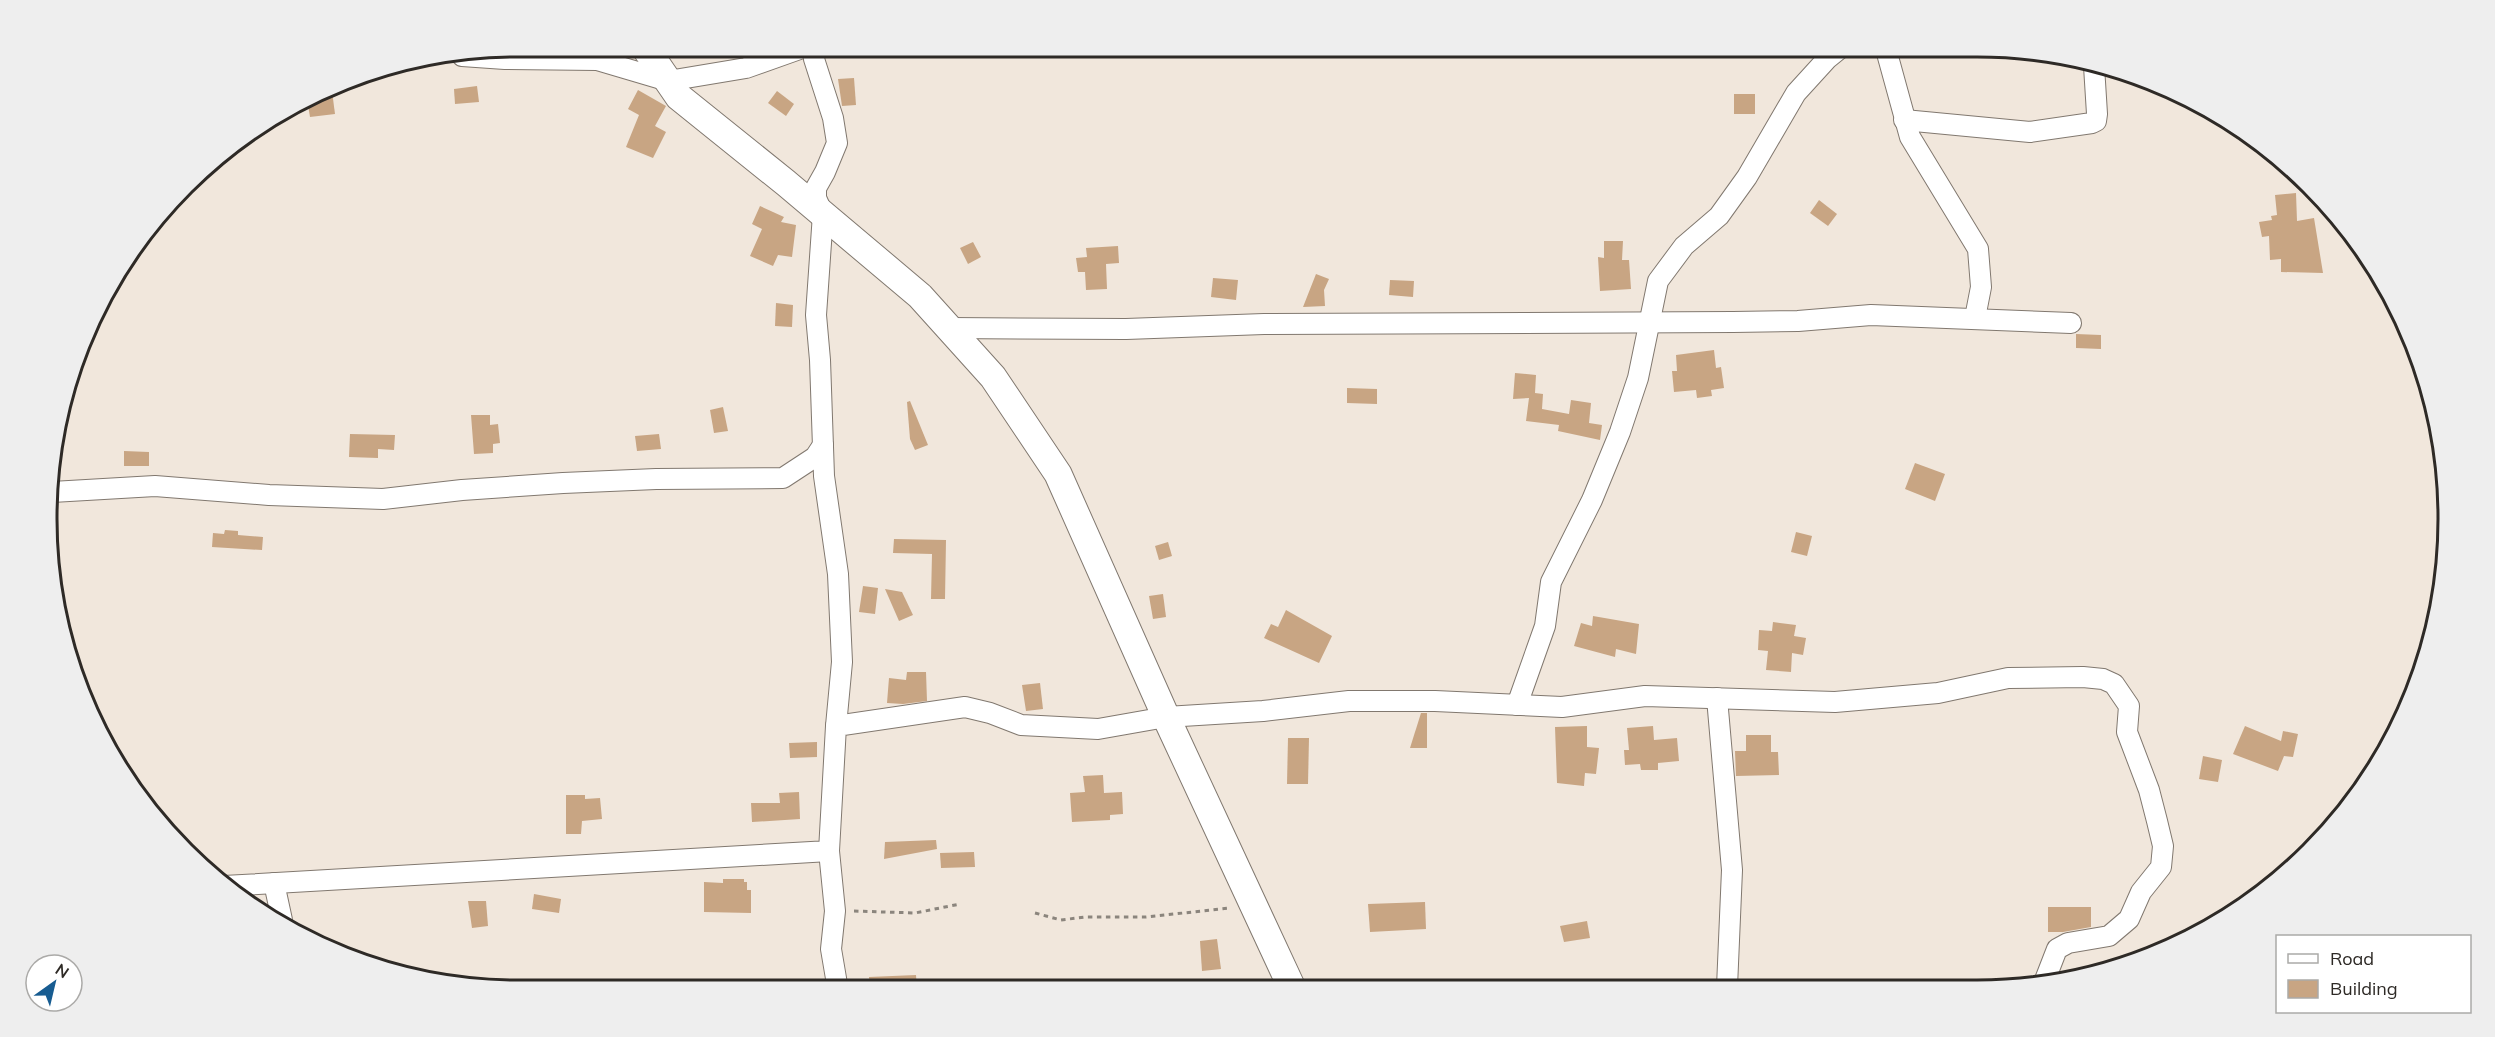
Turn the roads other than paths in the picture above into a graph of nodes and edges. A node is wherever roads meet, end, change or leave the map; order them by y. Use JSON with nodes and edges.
{"nodes":[{"id":1,"x":652,"y":57,"type":"edge"},
{"id":2,"x":777,"y":57,"type":"edge"},
{"id":3,"x":814,"y":57,"type":"edge"},
{"id":4,"x":1830,"y":57,"type":"edge"},
{"id":5,"x":1888,"y":57,"type":"edge"},
{"id":6,"x":490,"y":58,"type":"edge"},
{"id":7,"x":2094,"y":73,"type":"edge"},
{"id":8,"x":669,"y":81,"type":"junction"},
{"id":9,"x":1904,"y":120,"type":"junction"},
{"id":10,"x":823,"y":214,"type":"junction"},
{"id":11,"x":1975,"y":318,"type":"junction"},
{"id":12,"x":1650,"y":322,"type":"junction"},
{"id":13,"x":2071,"y":323,"type":"dead end"},
{"id":14,"x":949,"y":328,"type":"junction"},
{"id":15,"x":823,"y":445,"type":"junction"},
{"id":16,"x":58,"y":492,"type":"edge"},
{"id":17,"x":1717,"y":698,"type":"junction"},
{"id":18,"x":1517,"y":705,"type":"junction"},
{"id":19,"x":1166,"y":717,"type":"junction"},
{"id":20,"x":836,"y":726,"type":"junction"},
{"id":21,"x":829,"y":850,"type":"junction"},
{"id":22,"x":274,"y":883,"type":"junction"},
{"id":23,"x":238,"y":885,"type":"edge"},
{"id":24,"x":281,"y":913,"type":"edge"},
{"id":25,"x":2047,"y":974,"type":"edge"},
{"id":26,"x":836,"y":980,"type":"edge"},
{"id":27,"x":1288,"y":980,"type":"edge"},
{"id":28,"x":1727,"y":980,"type":"edge"}],
"edges":[{"from":1,"to":8,"type":"street"},
{"from":2,"to":8,"type":"street"},
{"from":3,"to":10,"type":"street"},
{"from":4,"to":12,"type":"street"},
{"from":5,"to":9,"type":"street"},
{"from":6,"to":8,"type":"street"},
{"from":7,"to":9,"type":"street"},
{"from":8,"to":10,"type":"street"},
{"from":9,"to":11,"type":"street"},
{"from":10,"to":14,"type":"street"},
{"from":10,"to":15,"type":"street"},
{"from":11,"to":12,"type":"street"},
{"from":11,"to":13,"type":"street"},
{"from":12,"to":14,"type":"street"},
{"from":12,"to":18,"type":"street"},
{"from":14,"to":19,"type":"street"},
{"from":15,"to":16,"type":"street"},
{"from":15,"to":20,"type":"street"},
{"from":17,"to":18,"type":"street"},
{"from":17,"to":25,"type":"street"},
{"from":17,"to":28,"type":"street"},
{"from":18,"to":19,"type":"street"},
{"from":19,"to":20,"type":"street"},
{"from":19,"to":27,"type":"street"},
{"from":20,"to":21,"type":"street"},
{"from":21,"to":22,"type":"street"},
{"from":21,"to":26,"type":"street"},
{"from":22,"to":23,"type":"street"},
{"from":22,"to":24,"type":"street"}]}
